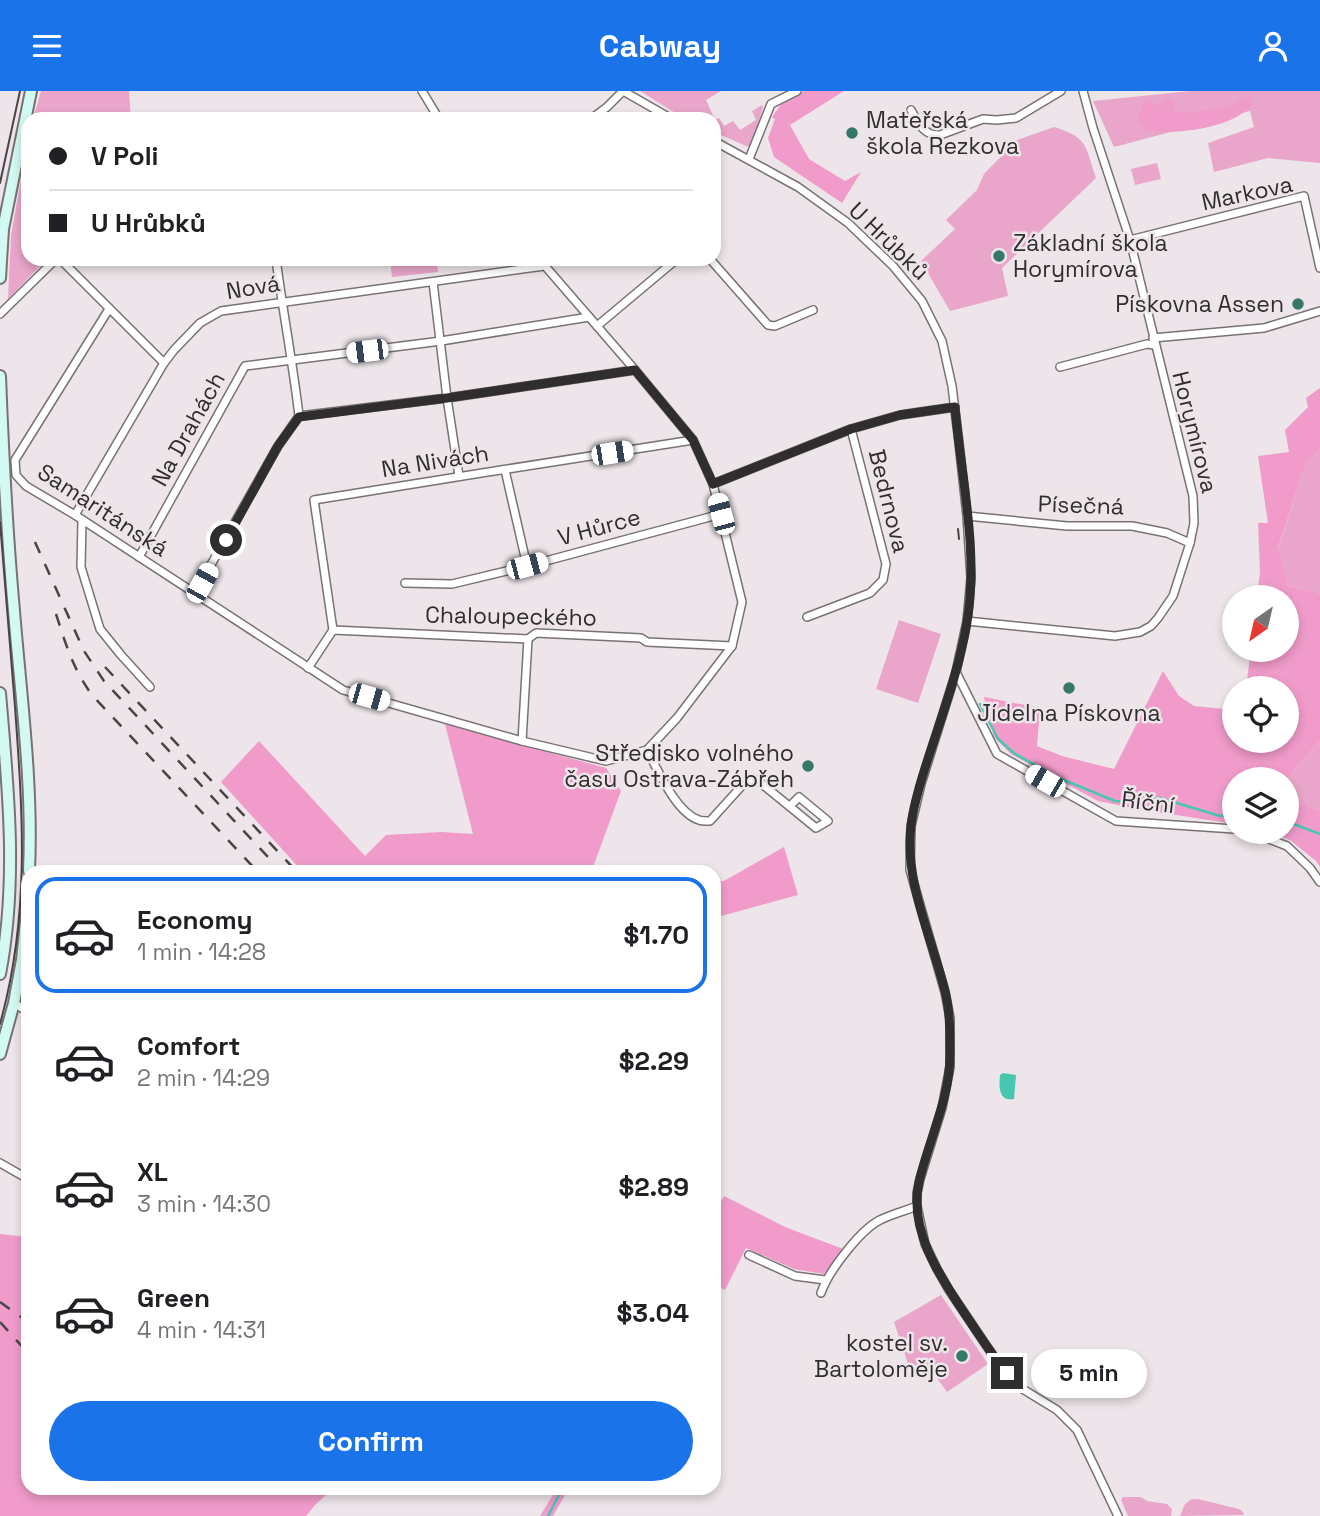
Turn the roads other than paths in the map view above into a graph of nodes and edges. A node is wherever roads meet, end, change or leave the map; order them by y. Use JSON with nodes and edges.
{"nodes":[{"id":1,"x":31,"y":91,"type":"edge"},
{"id":2,"x":422,"y":91,"type":"edge"},
{"id":3,"x":623,"y":91,"type":"edge"},
{"id":4,"x":797,"y":91,"type":"edge"},
{"id":5,"x":1060,"y":91,"type":"edge"},
{"id":6,"x":1083,"y":91,"type":"edge"},
{"id":7,"x":911,"y":110,"type":"dead end"},
{"id":8,"x":27,"y":112,"type":"edge"},
{"id":9,"x":435,"y":112,"type":"edge"},
{"id":10,"x":600,"y":112,"type":"edge"},
{"id":11,"x":660,"y":112,"type":"edge"},
{"id":12,"x":21,"y":140,"type":"edge"},
{"id":13,"x":721,"y":145,"type":"edge"},
{"id":14,"x":749,"y":159,"type":"junction"},
{"id":15,"x":1129,"y":240,"type":"junction"},
{"id":16,"x":51,"y":266,"type":"edge"},
{"id":17,"x":65,"y":266,"type":"edge"},
{"id":18,"x":277,"y":266,"type":"edge"},
{"id":19,"x":524,"y":266,"type":"edge"},
{"id":20,"x":544,"y":266,"type":"edge"},
{"id":21,"x":669,"y":266,"type":"edge"},
{"id":22,"x":716,"y":266,"type":"edge"},
{"id":23,"x":1320,"y":268,"type":"edge"},
{"id":24,"x":0,"y":278,"type":"edge"},
{"id":25,"x":433,"y":282,"type":"junction"},
{"id":26,"x":282,"y":302,"type":"junction"},
{"id":27,"x":109,"y":309,"type":"junction"},
{"id":28,"x":813,"y":310,"type":"dead end"},
{"id":29,"x":1320,"y":311,"type":"edge"},
{"id":30,"x":0,"y":314,"type":"edge"},
{"id":31,"x":589,"y":317,"type":"junction"},
{"id":32,"x":597,"y":327,"type":"junction"},
{"id":33,"x":441,"y":341,"type":"junction"},
{"id":34,"x":1154,"y":342,"type":"junction"},
{"id":35,"x":293,"y":361,"type":"junction"},
{"id":36,"x":164,"y":363,"type":"junction"},
{"id":37,"x":1060,"y":367,"type":"dead end"},
{"id":38,"x":635,"y":370,"type":"junction"},
{"id":39,"x":0,"y":376,"type":"edge"},
{"id":40,"x":447,"y":398,"type":"junction"},
{"id":41,"x":955,"y":407,"type":"junction"},
{"id":42,"x":299,"y":417,"type":"junction"},
{"id":43,"x":851,"y":429,"type":"junction"},
{"id":44,"x":693,"y":440,"type":"junction"},
{"id":45,"x":505,"y":470,"type":"junction"},
{"id":46,"x":458,"y":476,"type":"junction"},
{"id":47,"x":713,"y":484,"type":"junction"},
{"id":48,"x":721,"y":514,"type":"junction"},
{"id":49,"x":967,"y":516,"type":"junction"},
{"id":50,"x":78,"y":518,"type":"junction"},
{"id":51,"x":1190,"y":543,"type":"junction"},
{"id":52,"x":139,"y":557,"type":"junction"},
{"id":53,"x":527,"y":566,"type":"junction"},
{"id":54,"x":405,"y":583,"type":"dead end"},
{"id":55,"x":195,"y":593,"type":"junction"},
{"id":56,"x":807,"y":617,"type":"dead end"},
{"id":57,"x":967,"y":621,"type":"junction"},
{"id":58,"x":333,"y":630,"type":"junction"},
{"id":59,"x":528,"y":639,"type":"junction"},
{"id":60,"x":732,"y":646,"type":"junction"},
{"id":61,"x":308,"y":668,"type":"junction"},
{"id":62,"x":956,"y":672,"type":"junction"},
{"id":63,"x":150,"y":687,"type":"dead end"},
{"id":64,"x":0,"y":693,"type":"edge"},
{"id":65,"x":523,"y":741,"type":"junction"},
{"id":66,"x":647,"y":750,"type":"junction"},
{"id":67,"x":790,"y":806,"type":"junction"},
{"id":68,"x":1222,"y":828,"type":"edge"},
{"id":69,"x":1282,"y":844,"type":"edge"},
{"id":70,"x":29,"y":865,"type":"edge"},
{"id":71,"x":1320,"y":882,"type":"edge"},
{"id":72,"x":21,"y":965,"type":"edge"},
{"id":73,"x":0,"y":974,"type":"edge"},
{"id":74,"x":13,"y":1003,"type":"junction"},
{"id":75,"x":21,"y":1008,"type":"edge"},
{"id":76,"x":0,"y":1054,"type":"edge"},
{"id":77,"x":0,"y":1163,"type":"edge"},
{"id":78,"x":21,"y":1175,"type":"edge"},
{"id":79,"x":917,"y":1206,"type":"junction"},
{"id":80,"x":749,"y":1255,"type":"dead end"},
{"id":81,"x":825,"y":1280,"type":"junction"},
{"id":82,"x":821,"y":1293,"type":"dead end"},
{"id":83,"x":1118,"y":1516,"type":"edge"}],
"edges":[{"from":1,"to":8,"type":"main road"},
{"from":2,"to":9,"type":"street"},
{"from":3,"to":10,"type":"street"},
{"from":3,"to":11,"type":"street"},
{"from":4,"to":14,"type":"street"},
{"from":5,"to":7,"type":"street"},
{"from":6,"to":15,"type":"street","name":"Horymírova"},
{"from":12,"to":24,"type":"main road"},
{"from":13,"to":14,"type":"street","name":"U Hrůbků"},
{"from":14,"to":41,"type":"street","name":"U Hrůbků"},
{"from":15,"to":23,"type":"street","name":"Markova"},
{"from":15,"to":34,"type":"street","name":"Horymírova"},
{"from":16,"to":30,"type":"street"},
{"from":17,"to":27,"type":"street"},
{"from":18,"to":26,"type":"street"},
{"from":19,"to":25,"type":"street","name":"Nová"},
{"from":20,"to":31,"type":"street"},
{"from":21,"to":32,"type":"street"},
{"from":22,"to":28,"type":"street"},
{"from":25,"to":26,"type":"street","name":"Nová"},
{"from":25,"to":33,"type":"street"},
{"from":26,"to":35,"type":"street"},
{"from":26,"to":36,"type":"street","name":"Nová"},
{"from":27,"to":36,"type":"street"},
{"from":27,"to":50,"type":"street","name":"Samaritánská"},
{"from":29,"to":34,"type":"street"},
{"from":31,"to":32,"type":"street"},
{"from":31,"to":33,"type":"street","name":"Na Drahách"},
{"from":32,"to":38,"type":"street"},
{"from":33,"to":35,"type":"street","name":"Na Drahách"},
{"from":33,"to":40,"type":"street"},
{"from":34,"to":37,"type":"street","name":"Horymírova"},
{"from":34,"to":51,"type":"street","name":"Horymírova"},
{"from":35,"to":42,"type":"street"},
{"from":35,"to":52,"type":"street","name":"Na Drahách"},
{"from":36,"to":50,"type":"street","name":"Nová"},
{"from":38,"to":40,"type":"street"},
{"from":38,"to":44,"type":"street"},
{"from":39,"to":70,"type":"main road"},
{"from":40,"to":42,"type":"street"},
{"from":40,"to":46,"type":"street"},
{"from":41,"to":43,"type":"street"},
{"from":41,"to":49,"type":"street","name":"U Hrůbků"},
{"from":42,"to":55,"type":"street"},
{"from":43,"to":47,"type":"street"},
{"from":43,"to":56,"type":"street","name":"Bedrnova"},
{"from":44,"to":45,"type":"street","name":"Na Nivách"},
{"from":44,"to":47,"type":"street"},
{"from":45,"to":46,"type":"street","name":"Na Nivách"},
{"from":45,"to":53,"type":"street"},
{"from":46,"to":58,"type":"street","name":"Na Nivách"},
{"from":47,"to":48,"type":"street"},
{"from":48,"to":53,"type":"street","name":"V Hůrce"},
{"from":48,"to":60,"type":"street"},
{"from":49,"to":51,"type":"street","name":"Písečná"},
{"from":49,"to":57,"type":"street","name":"U Hrůbků"},
{"from":50,"to":52,"type":"street","name":"Samaritánská"},
{"from":50,"to":63,"type":"street"},
{"from":51,"to":57,"type":"street","name":"Horymírova"},
{"from":52,"to":55,"type":"street","name":"Samaritánská"},
{"from":53,"to":54,"type":"street","name":"V Hůrce"},
{"from":55,"to":61,"type":"street","name":"Samaritánská"},
{"from":57,"to":62,"type":"street","name":"U Hrůbků"},
{"from":58,"to":59,"type":"street","name":"Chaloupeckého"},
{"from":58,"to":61,"type":"street"},
{"from":59,"to":60,"type":"street","name":"Chaloupeckého"},
{"from":59,"to":65,"type":"street"},
{"from":60,"to":66,"type":"street"},
{"from":61,"to":65,"type":"street","name":"Samaritánská"},
{"from":62,"to":68,"type":"street","name":"Říční"},
{"from":62,"to":79,"type":"street","name":"U Hrůbků"},
{"from":64,"to":73,"type":"main road"},
{"from":65,"to":66,"type":"street","name":"Samaritánská"},
{"from":66,"to":67,"type":"street"},
{"from":67,"to":67,"type":"street"},
{"from":69,"to":71,"type":"street"},
{"from":72,"to":74,"type":"main road"},
{"from":74,"to":75,"type":"street"},
{"from":74,"to":76,"type":"main road"},
{"from":77,"to":78,"type":"street"},
{"from":79,"to":81,"type":"street"},
{"from":79,"to":83,"type":"street","name":"U Hrůbků"},
{"from":80,"to":81,"type":"street"},
{"from":81,"to":82,"type":"street"}]}
